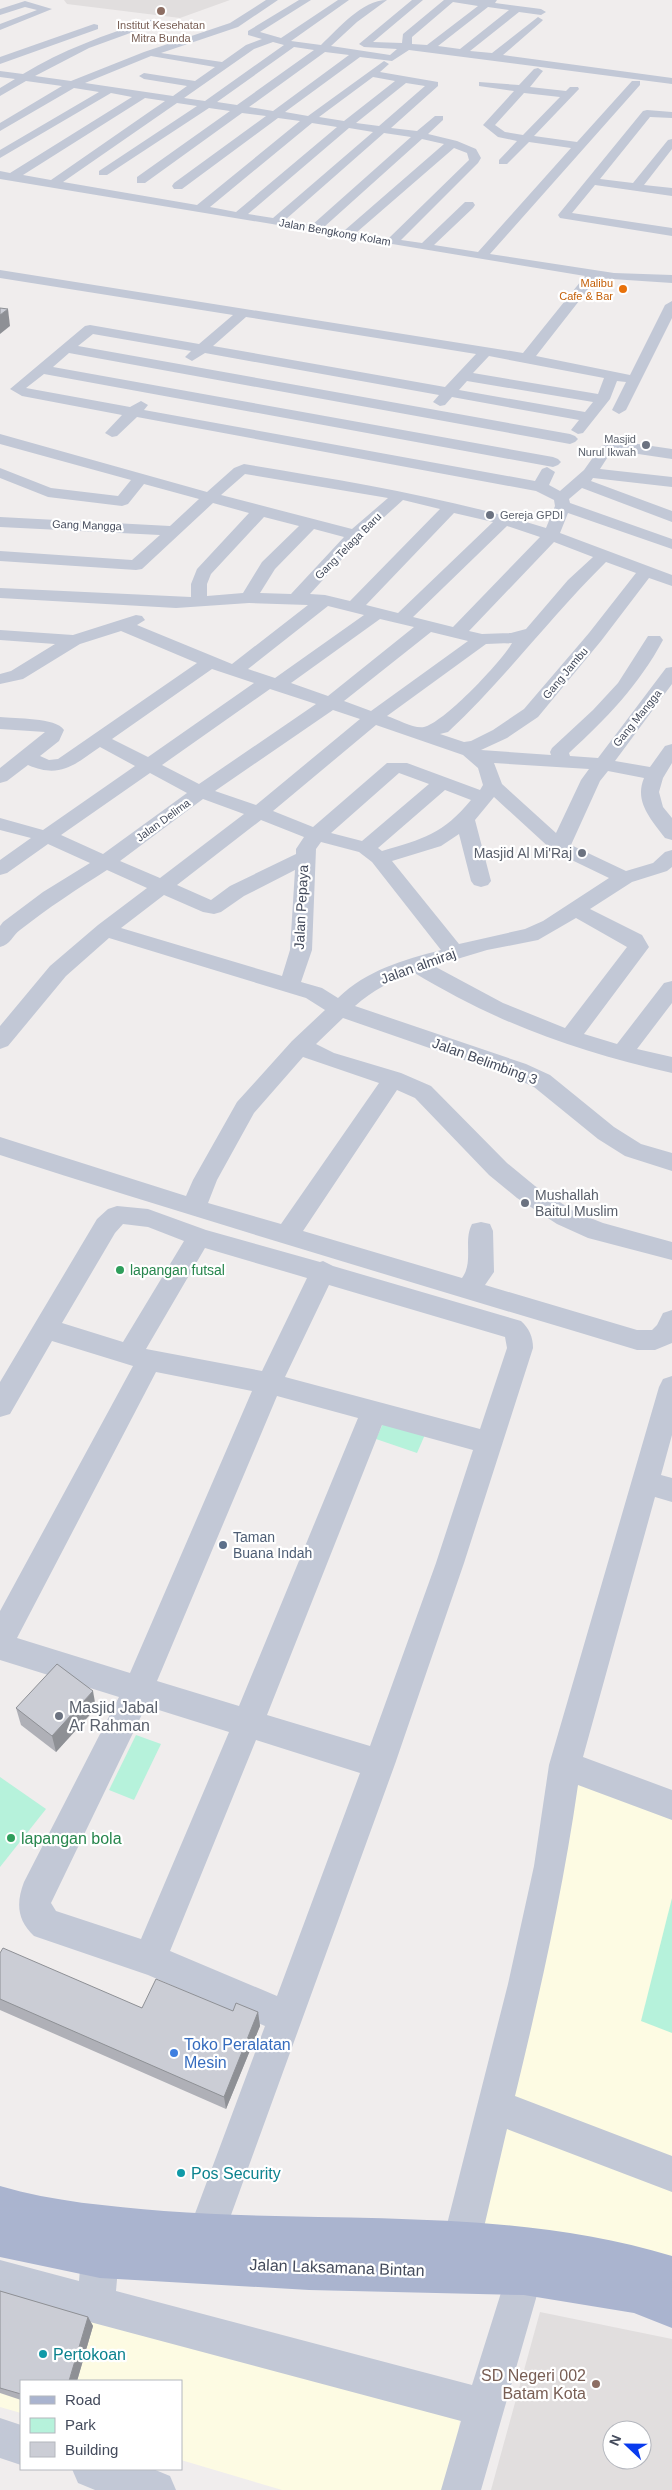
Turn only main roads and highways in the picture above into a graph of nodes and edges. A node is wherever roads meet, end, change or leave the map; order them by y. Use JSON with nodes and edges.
{"nodes":[{"id":1,"x":0,"y":2206,"type":"edge"},
{"id":2,"x":0,"y":2237,"type":"edge"},
{"id":3,"x":672,"y":2277,"type":"edge"},
{"id":4,"x":672,"y":2307,"type":"edge"}],
"edges":[{"from":1,"to":3,"type":"main road","name":"Jalan Laksamana Bintan"},
{"from":2,"to":4,"type":"main road","name":"Jalan Laksamana Bintan"}]}
